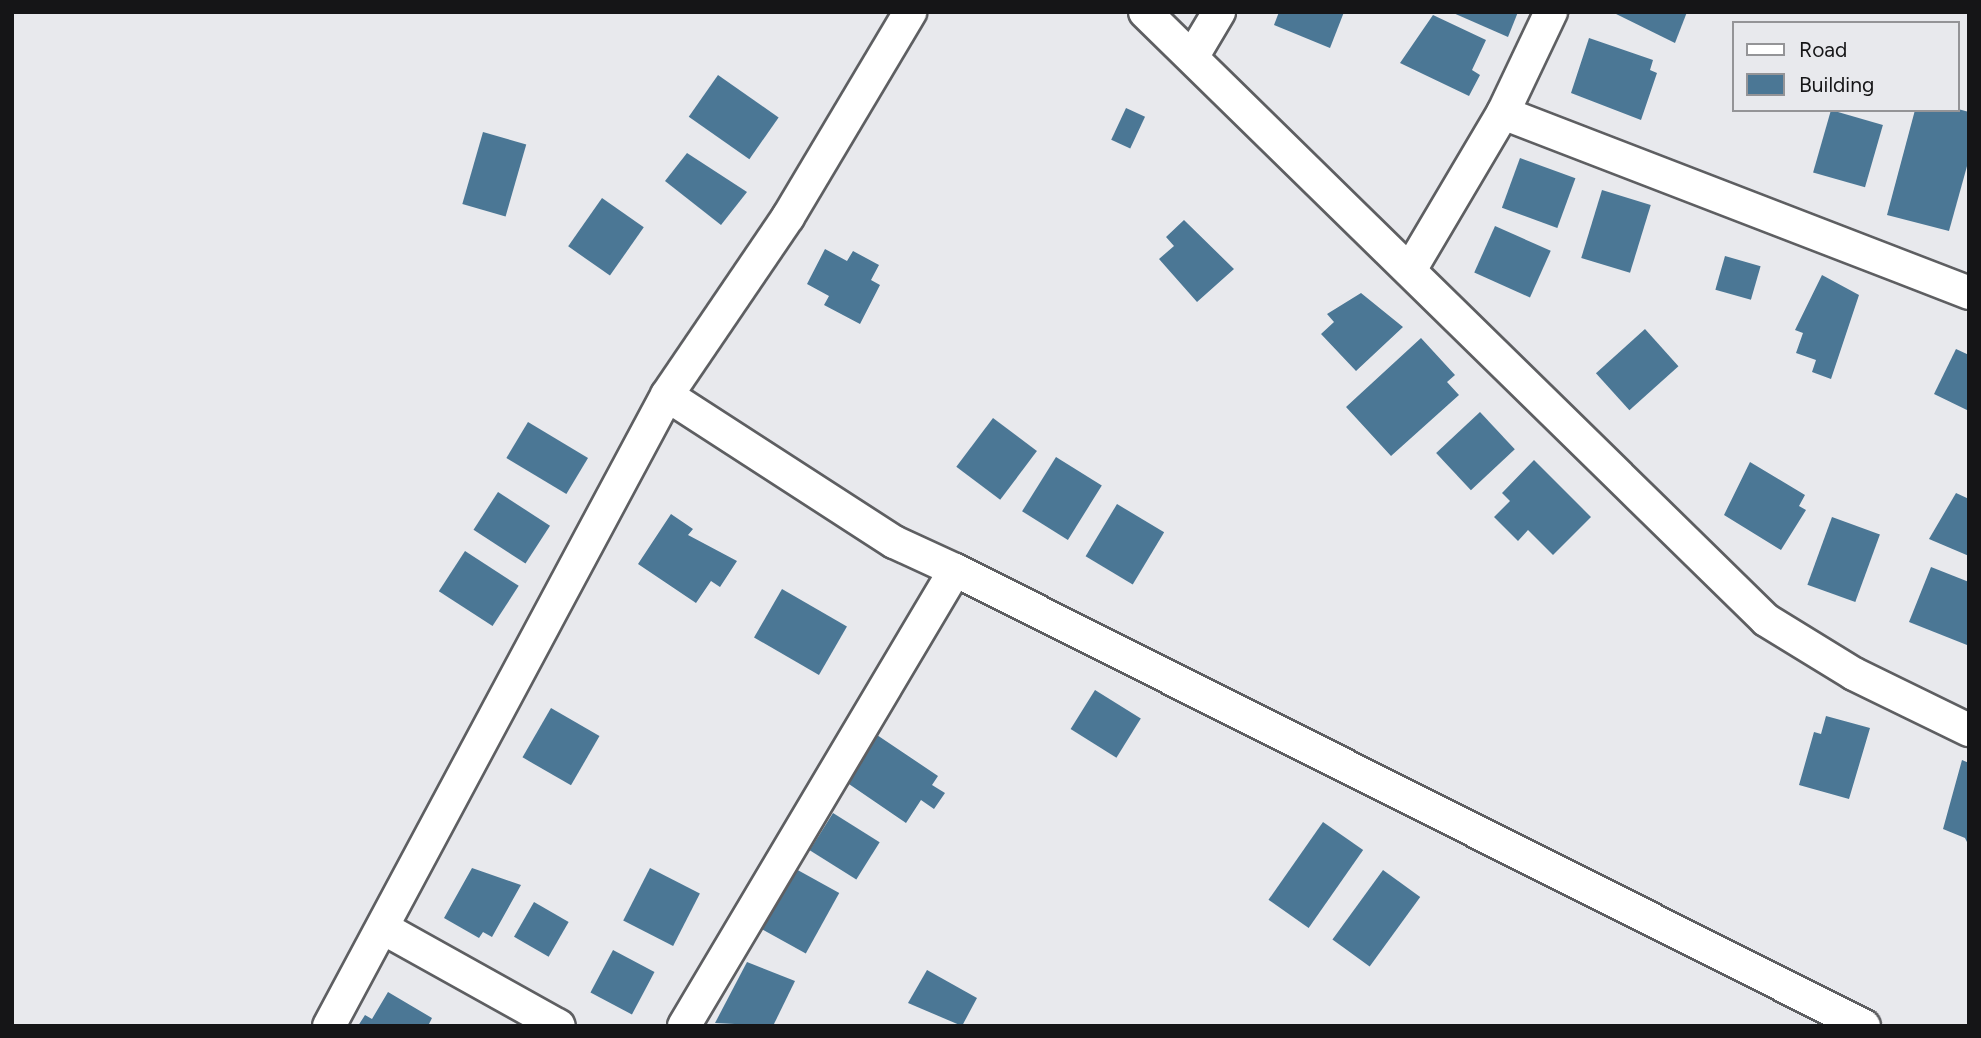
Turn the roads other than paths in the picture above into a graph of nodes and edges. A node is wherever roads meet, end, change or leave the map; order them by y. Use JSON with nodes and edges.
{"nodes":[{"id":1,"x":910,"y":12,"type":"edge"},
{"id":2,"x":1145,"y":12,"type":"edge"},
{"id":3,"x":1219,"y":12,"type":"edge"},
{"id":4,"x":1551,"y":12,"type":"edge"},
{"id":5,"x":1194,"y":54,"type":"junction"},
{"id":6,"x":1503,"y":113,"type":"junction"},
{"id":7,"x":1410,"y":270,"type":"junction"},
{"id":8,"x":1969,"y":293,"type":"edge"},
{"id":9,"x":667,"y":395,"type":"junction"},
{"id":10,"x":955,"y":570,"type":"junction"},
{"id":11,"x":1969,"y":730,"type":"edge"},
{"id":12,"x":383,"y":928,"type":"junction"},
{"id":13,"x":329,"y":1026,"type":"edge"},
{"id":14,"x":559,"y":1026,"type":"edge"},
{"id":15,"x":684,"y":1026,"type":"edge"},
{"id":16,"x":1864,"y":1026,"type":"edge"}],
"edges":[{"from":1,"to":9,"type":"street"},
{"from":2,"to":5,"type":"street"},
{"from":3,"to":5,"type":"street"},
{"from":4,"to":6,"type":"street"},
{"from":5,"to":7,"type":"street"},
{"from":6,"to":7,"type":"street"},
{"from":6,"to":8,"type":"street"},
{"from":7,"to":11,"type":"street"},
{"from":9,"to":10,"type":"street"},
{"from":9,"to":12,"type":"street"},
{"from":10,"to":15,"type":"street"},
{"from":10,"to":16,"type":"street"},
{"from":12,"to":13,"type":"street"},
{"from":12,"to":14,"type":"street"}]}
